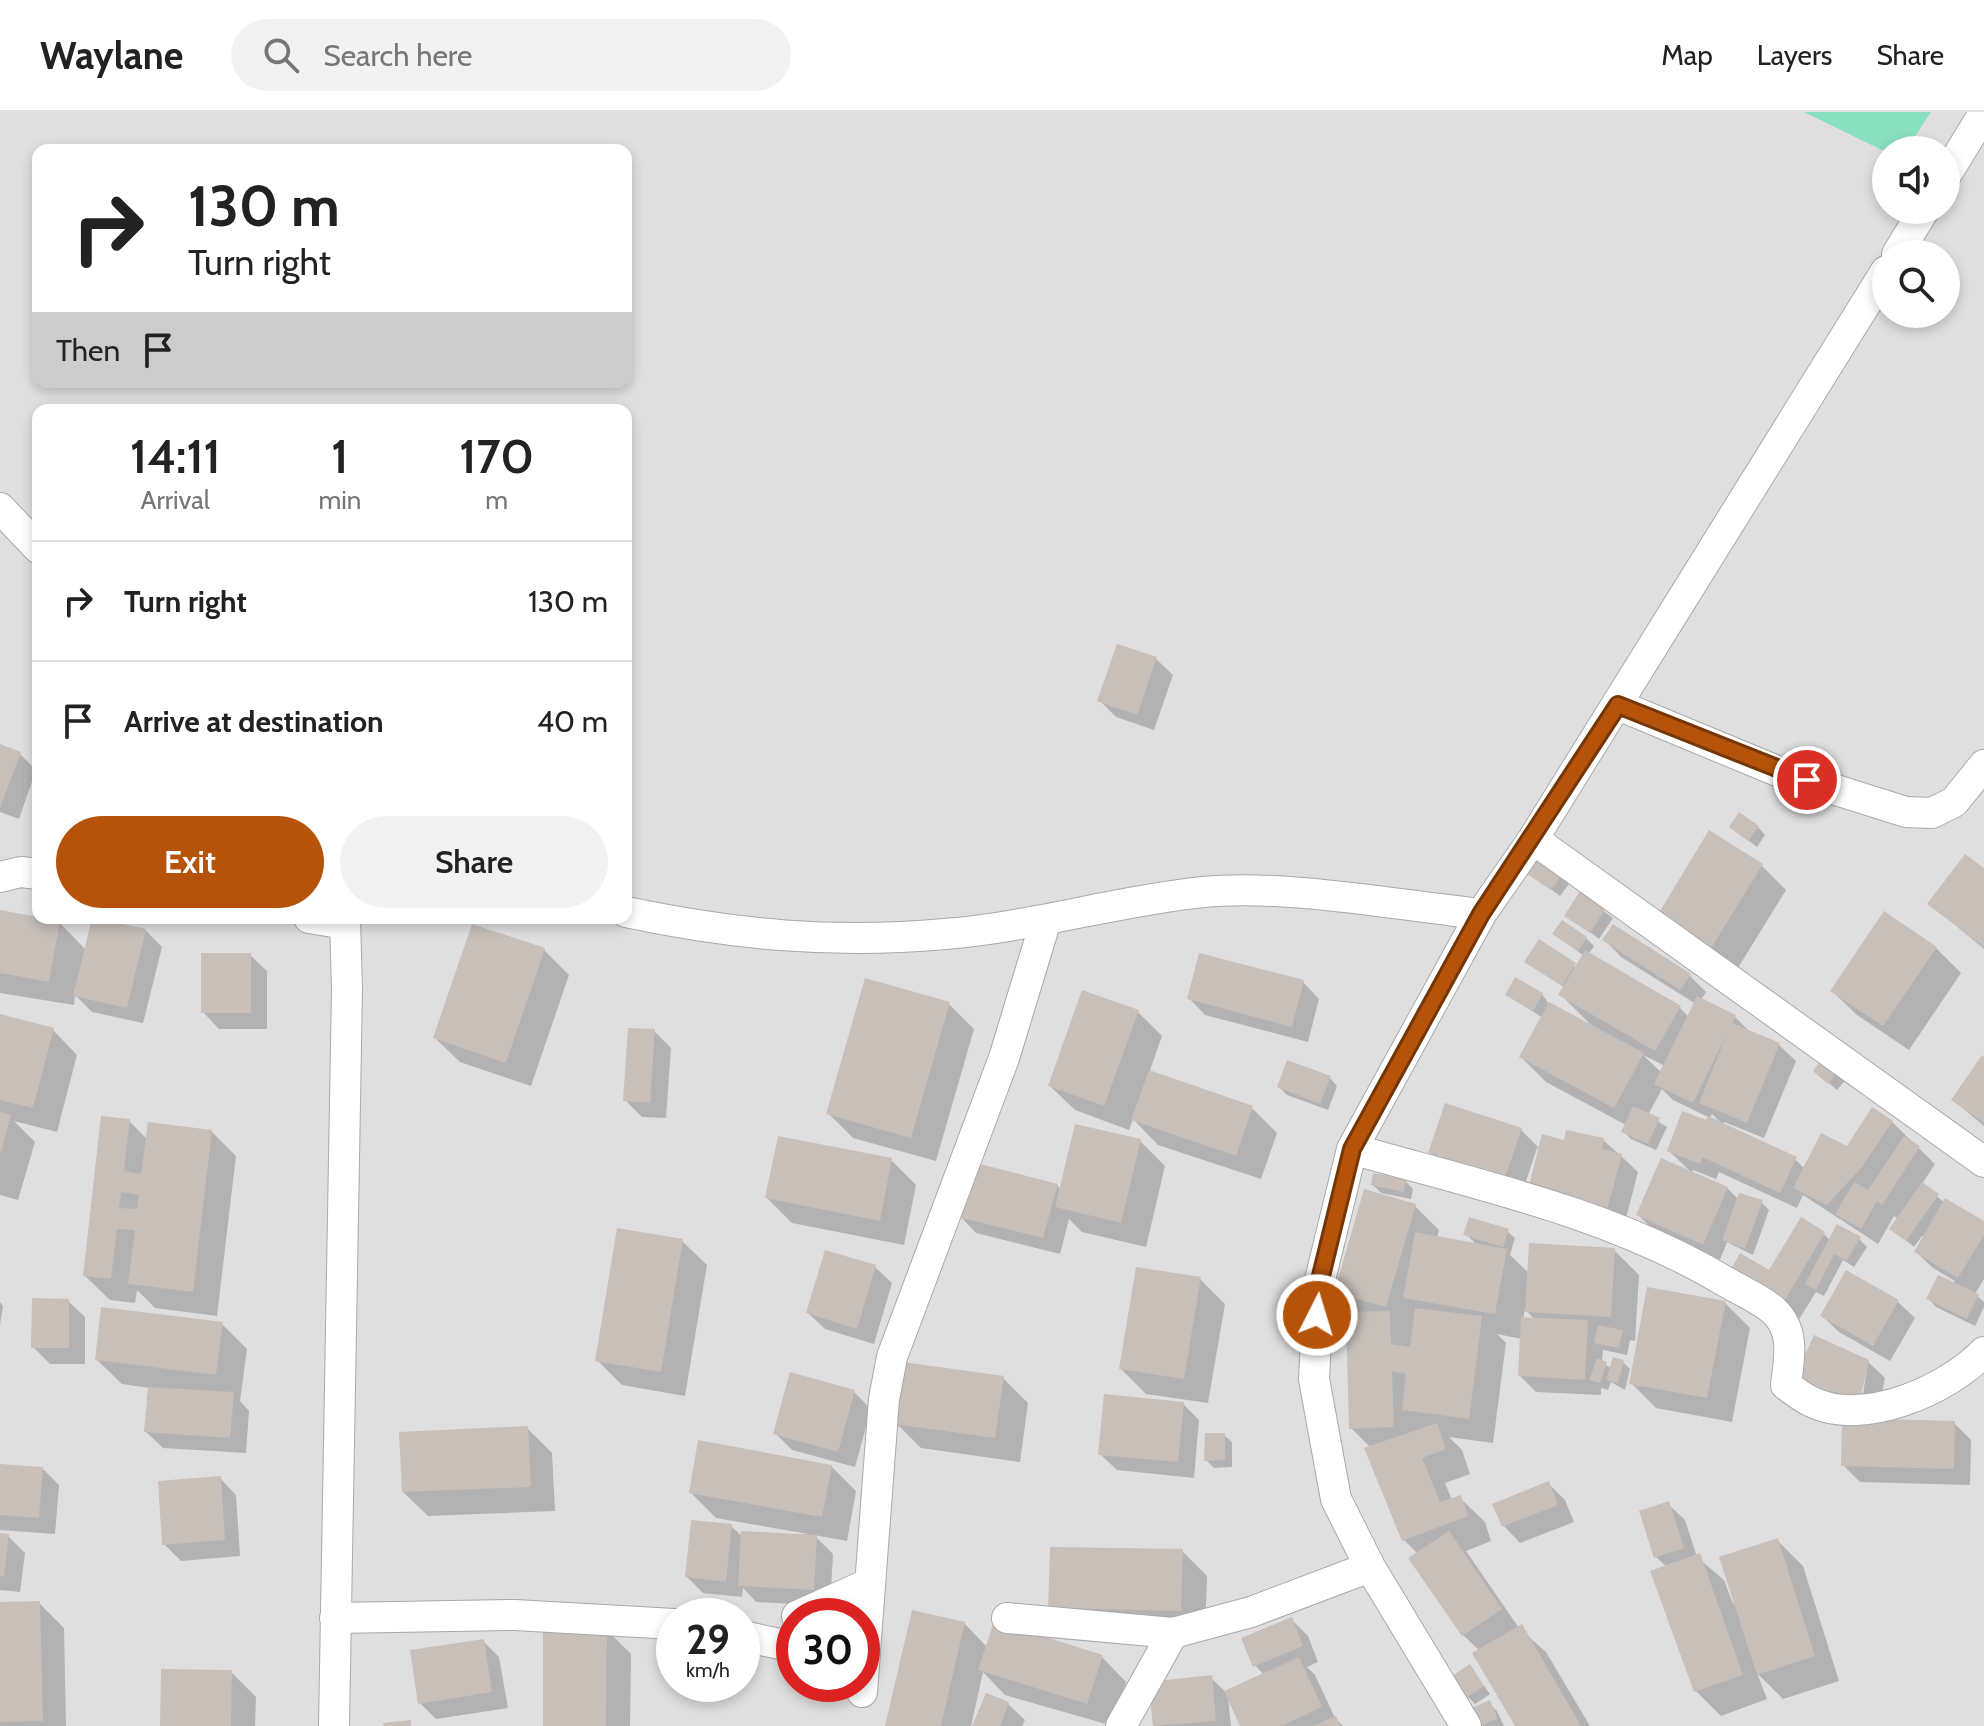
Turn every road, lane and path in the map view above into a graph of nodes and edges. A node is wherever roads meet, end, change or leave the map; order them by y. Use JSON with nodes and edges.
{"nodes":[{"id":1,"x":1984,"y":113,"type":"edge"},
{"id":2,"x":1960,"y":152,"type":"edge"},
{"id":3,"x":1872,"y":294,"type":"edge"},
{"id":4,"x":0,"y":508,"type":"edge"},
{"id":5,"x":32,"y":542,"type":"edge"},
{"id":6,"x":1618,"y":705,"type":"junction"},
{"id":7,"x":1984,"y":765,"type":"edge"},
{"id":8,"x":1533,"y":839,"type":"junction"},
{"id":9,"x":32,"y":873,"type":"edge"},
{"id":10,"x":0,"y":877,"type":"edge"},
{"id":11,"x":632,"y":913,"type":"edge"},
{"id":12,"x":1481,"y":914,"type":"junction"},
{"id":13,"x":1046,"y":920,"type":"junction"},
{"id":14,"x":345,"y":924,"type":"edge"},
{"id":15,"x":1352,"y":1149,"type":"junction"},
{"id":16,"x":1984,"y":1162,"type":"edge"},
{"id":17,"x":1984,"y":1352,"type":"edge"},
{"id":18,"x":1370,"y":1567,"type":"junction"},
{"id":19,"x":870,"y":1583,"type":"junction"},
{"id":20,"x":837,"y":1598,"type":"edge"},
{"id":21,"x":869,"y":1598,"type":"edge"},
{"id":22,"x":335,"y":1618,"type":"junction"},
{"id":23,"x":1007,"y":1618,"type":"dead end"},
{"id":24,"x":656,"y":1621,"type":"edge"},
{"id":25,"x":1173,"y":1633,"type":"junction"},
{"id":26,"x":334,"y":1726,"type":"edge"},
{"id":27,"x":1121,"y":1726,"type":"edge"},
{"id":28,"x":1466,"y":1726,"type":"edge"}],
"edges":[{"from":1,"to":2,"type":"street"},
{"from":3,"to":6,"type":"street"},
{"from":4,"to":5,"type":"street"},
{"from":6,"to":7,"type":"street"},
{"from":6,"to":8,"type":"street"},
{"from":8,"to":12,"type":"street"},
{"from":8,"to":16,"type":"street"},
{"from":9,"to":10,"type":"street"},
{"from":11,"to":13,"type":"street"},
{"from":12,"to":13,"type":"street"},
{"from":12,"to":15,"type":"street"},
{"from":13,"to":19,"type":"street"},
{"from":14,"to":22,"type":"street"},
{"from":15,"to":17,"type":"street"},
{"from":15,"to":18,"type":"street"},
{"from":18,"to":25,"type":"street"},
{"from":18,"to":28,"type":"street"},
{"from":19,"to":20,"type":"street"},
{"from":19,"to":21,"type":"street"},
{"from":22,"to":24,"type":"street"},
{"from":22,"to":26,"type":"street"},
{"from":23,"to":25,"type":"street"},
{"from":25,"to":27,"type":"street"}]}
